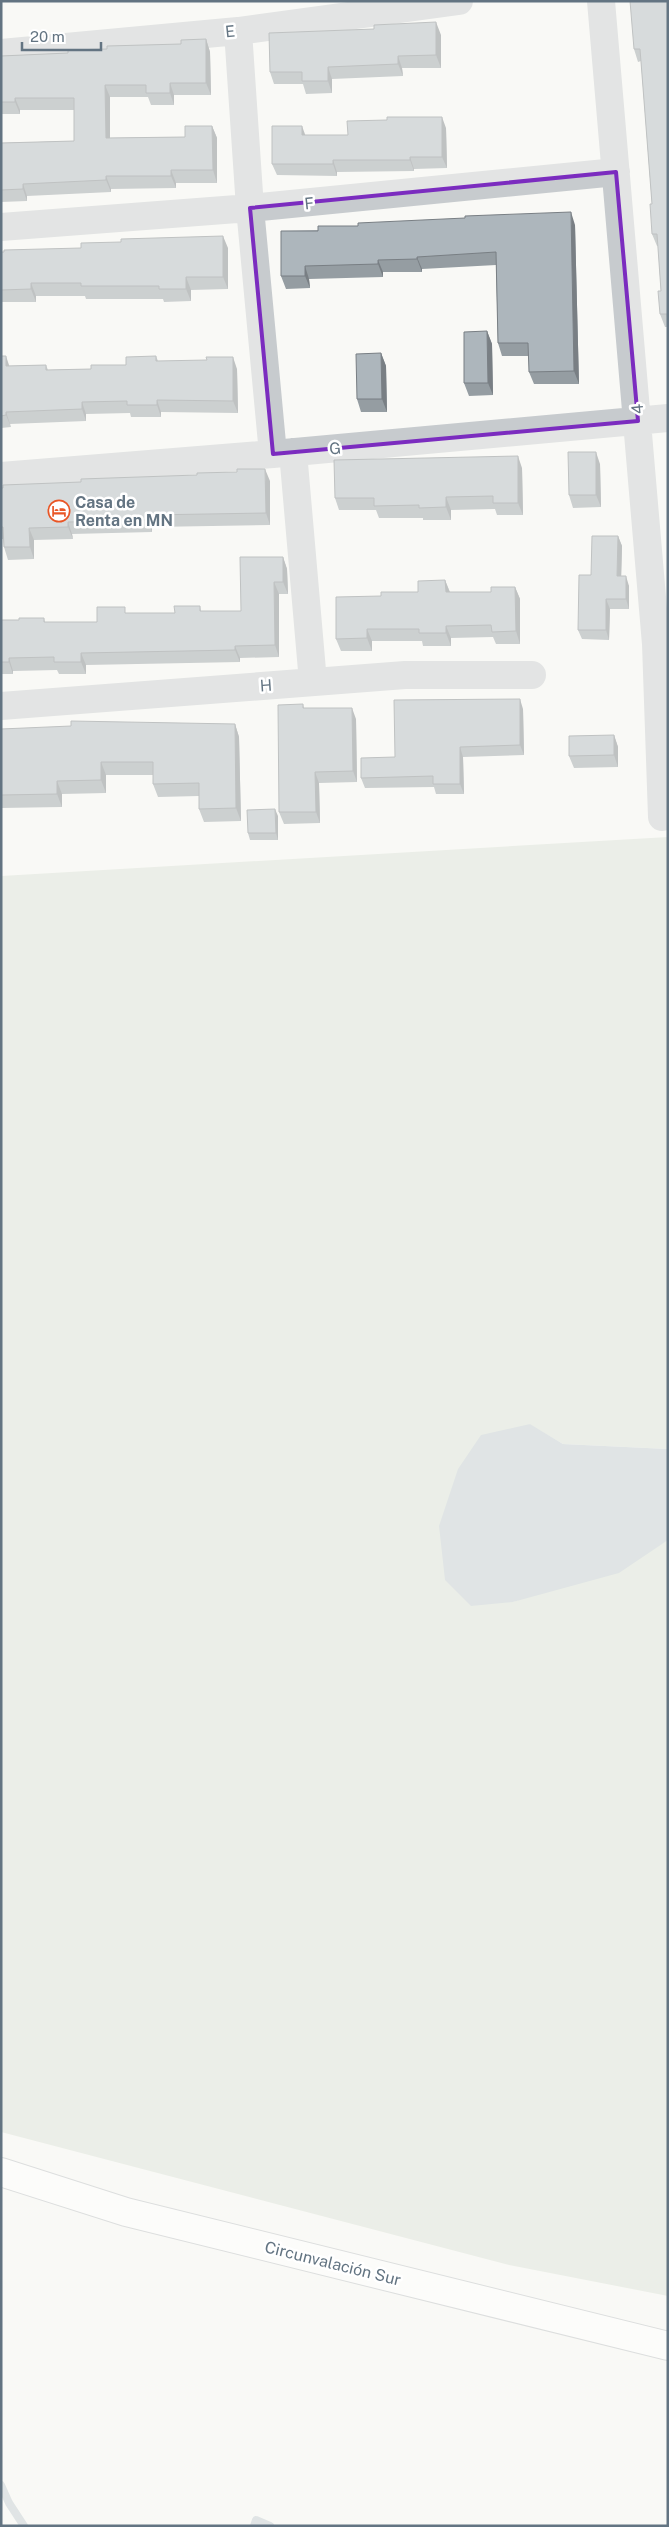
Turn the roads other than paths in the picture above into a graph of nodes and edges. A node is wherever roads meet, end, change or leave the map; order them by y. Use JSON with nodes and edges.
{"nodes":[{"id":1,"x":458,"y":1,"type":"edge"},
{"id":2,"x":601,"y":1,"type":"edge"},
{"id":3,"x":238,"y":31,"type":"junction"},
{"id":4,"x":1,"y":53,"type":"edge"},
{"id":5,"x":616,"y":172,"type":"junction"},
{"id":6,"x":250,"y":208,"type":"junction"},
{"id":7,"x":1,"y":227,"type":"edge"},
{"id":8,"x":668,"y":418,"type":"edge"},
{"id":9,"x":638,"y":421,"type":"junction"},
{"id":10,"x":283,"y":453,"type":"junction"},
{"id":11,"x":1,"y":476,"type":"edge"},
{"id":12,"x":662,"y":644,"type":"edge"},
{"id":13,"x":532,"y":675,"type":"dead end"},
{"id":14,"x":313,"y":682,"type":"junction"},
{"id":15,"x":1,"y":706,"type":"edge"},
{"id":16,"x":662,"y":817,"type":"dead end"},
{"id":17,"x":1,"y":2172,"type":"edge"},
{"id":18,"x":668,"y":2346,"type":"edge"}],
"edges":[{"from":1,"to":3,"type":"street","name":"E"},
{"from":2,"to":5,"type":"street","name":"4"},
{"from":3,"to":4,"type":"street","name":"E"},
{"from":3,"to":6,"type":"street"},
{"from":5,"to":6,"type":"street","name":"F"},
{"from":5,"to":9,"type":"street","name":"4"},
{"from":6,"to":7,"type":"street","name":"F"},
{"from":6,"to":10,"type":"street"},
{"from":8,"to":9,"type":"street","name":"G"},
{"from":9,"to":10,"type":"street","name":"G"},
{"from":9,"to":12,"type":"street","name":"4"},
{"from":10,"to":11,"type":"street","name":"G"},
{"from":10,"to":14,"type":"street"},
{"from":12,"to":16,"type":"street","name":"4"},
{"from":13,"to":14,"type":"street","name":"H"},
{"from":14,"to":15,"type":"street","name":"H"},
{"from":17,"to":18,"type":"main road","name":"Circunvalación Sur"}]}
